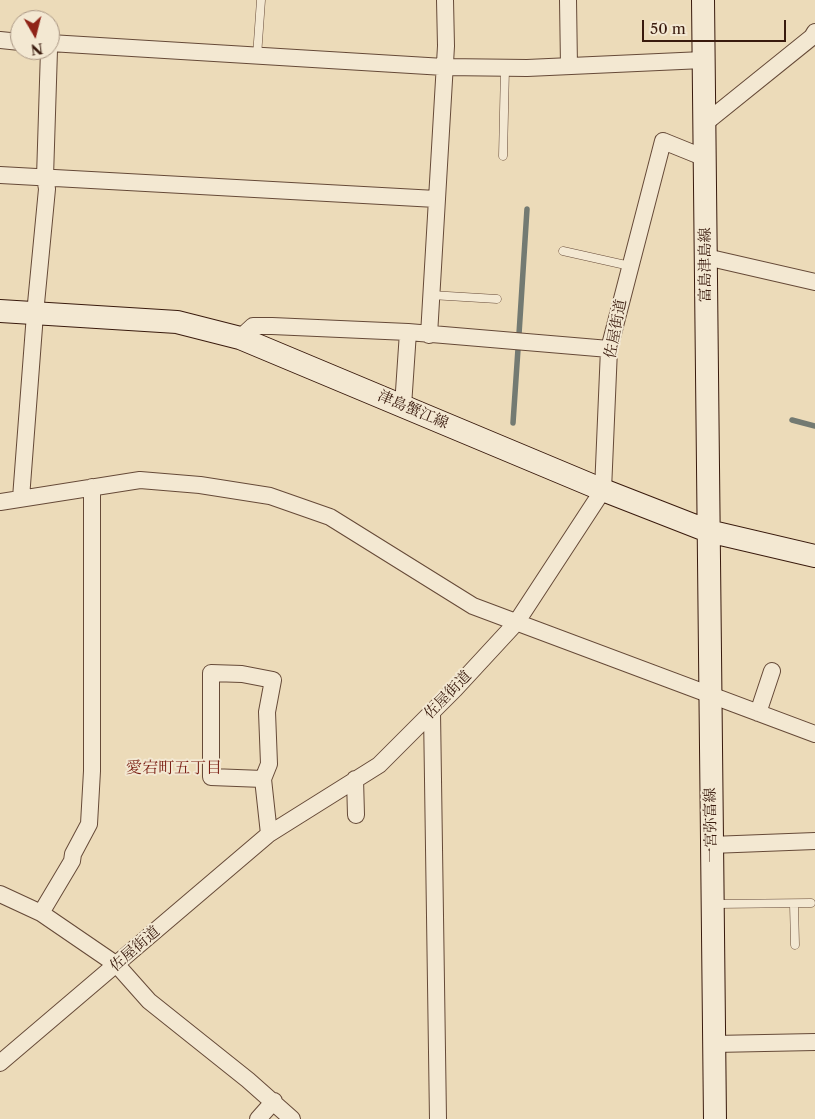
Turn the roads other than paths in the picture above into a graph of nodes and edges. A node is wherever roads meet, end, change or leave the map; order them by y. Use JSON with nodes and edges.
{"nodes":[{"id":1,"x":261,"y":0,"type":"edge"},
{"id":2,"x":445,"y":0,"type":"edge"},
{"id":3,"x":568,"y":0,"type":"edge"},
{"id":4,"x":703,"y":0,"type":"edge"},
{"id":5,"x":815,"y":32,"type":"edge"},
{"id":6,"x":60,"y":44,"type":"edge"},
{"id":7,"x":257,"y":56,"type":"junction"},
{"id":8,"x":49,"y":60,"type":"edge"},
{"id":9,"x":703,"y":60,"type":"junction"},
{"id":10,"x":569,"y":66,"type":"junction"},
{"id":11,"x":444,"y":67,"type":"junction"},
{"id":12,"x":505,"y":68,"type":"junction"},
{"id":13,"x":704,"y":124,"type":"junction"},
{"id":14,"x":503,"y":156,"type":"dead end"},
{"id":15,"x":705,"y":158,"type":"junction"},
{"id":16,"x":0,"y":175,"type":"edge"},
{"id":17,"x":45,"y":177,"type":"junction"},
{"id":18,"x":436,"y":199,"type":"junction"},
{"id":19,"x":563,"y":251,"type":"dead end"},
{"id":20,"x":706,"y":257,"type":"junction"},
{"id":21,"x":630,"y":266,"type":"junction"},
{"id":22,"x":815,"y":282,"type":"edge"},
{"id":23,"x":431,"y":295,"type":"junction"},
{"id":24,"x":497,"y":299,"type":"dead end"},
{"id":25,"x":0,"y":311,"type":"edge"},
{"id":26,"x":35,"y":314,"type":"junction"},
{"id":27,"x":408,"y":332,"type":"junction"},
{"id":28,"x":429,"y":335,"type":"junction"},
{"id":29,"x":240,"y":338,"type":"junction"},
{"id":30,"x":609,"y":350,"type":"junction"},
{"id":31,"x":403,"y":406,"type":"junction"},
{"id":32,"x":92,"y":487,"type":"junction"},
{"id":33,"x":603,"y":490,"type":"junction"},
{"id":34,"x":21,"y":498,"type":"junction"},
{"id":35,"x":0,"y":502,"type":"edge"},
{"id":36,"x":708,"y":531,"type":"junction"},
{"id":37,"x":815,"y":556,"type":"edge"},
{"id":38,"x":516,"y":623,"type":"junction"},
{"id":39,"x":772,"y":671,"type":"dead end"},
{"id":40,"x":709,"y":694,"type":"junction"},
{"id":41,"x":432,"y":712,"type":"junction"},
{"id":42,"x":758,"y":713,"type":"junction"},
{"id":43,"x":815,"y":734,"type":"edge"},
{"id":44,"x":263,"y":779,"type":"junction"},
{"id":45,"x":355,"y":779,"type":"junction"},
{"id":46,"x":356,"y":815,"type":"dead end"},
{"id":47,"x":269,"y":834,"type":"junction"},
{"id":48,"x":815,"y":841,"type":"edge"},
{"id":49,"x":711,"y":846,"type":"junction"},
{"id":50,"x":0,"y":894,"type":"edge"},
{"id":51,"x":811,"y":903,"type":"dead end"},
{"id":52,"x":712,"y":904,"type":"junction"},
{"id":53,"x":794,"y":904,"type":"junction"},
{"id":54,"x":42,"y":914,"type":"junction"},
{"id":55,"x":795,"y":945,"type":"dead end"},
{"id":56,"x":117,"y":965,"type":"junction"},
{"id":57,"x":815,"y":1042,"type":"edge"},
{"id":58,"x":714,"y":1044,"type":"junction"},
{"id":59,"x":0,"y":1063,"type":"edge"},
{"id":60,"x":274,"y":1101,"type":"junction"},
{"id":61,"x":258,"y":1119,"type":"edge"},
{"id":62,"x":292,"y":1119,"type":"edge"},
{"id":63,"x":438,"y":1119,"type":"edge"},
{"id":64,"x":715,"y":1119,"type":"edge"}],
"edges":[{"from":1,"to":7,"type":"lane"},
{"from":2,"to":11,"type":"street"},
{"from":3,"to":10,"type":"street"},
{"from":4,"to":9,"type":"main road","name":"富島津島線"},
{"from":5,"to":13,"type":"street"},
{"from":6,"to":7,"type":"street"},
{"from":7,"to":11,"type":"street"},
{"from":8,"to":17,"type":"street"},
{"from":9,"to":10,"type":"street"},
{"from":9,"to":13,"type":"main road","name":"富島津島線"},
{"from":10,"to":12,"type":"street"},
{"from":11,"to":12,"type":"street"},
{"from":11,"to":18,"type":"street"},
{"from":12,"to":14,"type":"lane"},
{"from":13,"to":15,"type":"main road","name":"富島津島線"},
{"from":15,"to":20,"type":"main road","name":"富島津島線"},
{"from":15,"to":21,"type":"street","name":"佐屋街道"},
{"from":16,"to":17,"type":"street"},
{"from":17,"to":18,"type":"street"},
{"from":17,"to":26,"type":"street"},
{"from":18,"to":23,"type":"street"},
{"from":19,"to":21,"type":"lane"},
{"from":20,"to":22,"type":"street"},
{"from":20,"to":36,"type":"main road","name":"富島津島線"},
{"from":21,"to":30,"type":"street","name":"佐屋街道"},
{"from":23,"to":24,"type":"lane"},
{"from":23,"to":28,"type":"street"},
{"from":25,"to":26,"type":"main road","name":"津島蟹江線"},
{"from":26,"to":29,"type":"main road","name":"津島蟹江線"},
{"from":26,"to":34,"type":"street"},
{"from":27,"to":28,"type":"street"},
{"from":27,"to":29,"type":"street"},
{"from":27,"to":31,"type":"street"},
{"from":28,"to":30,"type":"street"},
{"from":29,"to":31,"type":"main road","name":"津島蟹江線"},
{"from":30,"to":33,"type":"street","name":"佐屋街道"},
{"from":31,"to":33,"type":"main road","name":"津島蟹江線"},
{"from":32,"to":34,"type":"street"},
{"from":32,"to":38,"type":"street"},
{"from":32,"to":54,"type":"street"},
{"from":33,"to":36,"type":"main road","name":"津島蟹江線"},
{"from":33,"to":38,"type":"street","name":"佐屋街道"},
{"from":34,"to":35,"type":"street"},
{"from":36,"to":37,"type":"main road","name":"津島蟹江線"},
{"from":36,"to":40,"type":"main road","name":"一宮弥富線"},
{"from":38,"to":40,"type":"street"},
{"from":38,"to":41,"type":"street","name":"佐屋街道"},
{"from":39,"to":42,"type":"street"},
{"from":40,"to":42,"type":"street"},
{"from":40,"to":49,"type":"main road","name":"一宮弥富線"},
{"from":41,"to":45,"type":"street","name":"佐屋街道"},
{"from":41,"to":63,"type":"street"},
{"from":42,"to":43,"type":"street"},
{"from":44,"to":44,"type":"street"},
{"from":44,"to":47,"type":"street"},
{"from":45,"to":46,"type":"street"},
{"from":45,"to":47,"type":"street","name":"佐屋街道"},
{"from":47,"to":56,"type":"street","name":"佐屋街道"},
{"from":48,"to":49,"type":"street"},
{"from":49,"to":52,"type":"main road","name":"一宮弥富線"},
{"from":50,"to":54,"type":"street"},
{"from":51,"to":53,"type":"lane"},
{"from":52,"to":53,"type":"lane"},
{"from":52,"to":58,"type":"main road","name":"一宮弥富線"},
{"from":53,"to":55,"type":"lane"},
{"from":54,"to":56,"type":"street"},
{"from":56,"to":59,"type":"street","name":"佐屋街道"},
{"from":56,"to":60,"type":"street"},
{"from":57,"to":58,"type":"street"},
{"from":58,"to":64,"type":"main road","name":"一宮弥富線"},
{"from":60,"to":61,"type":"street"},
{"from":60,"to":62,"type":"street"}]}
